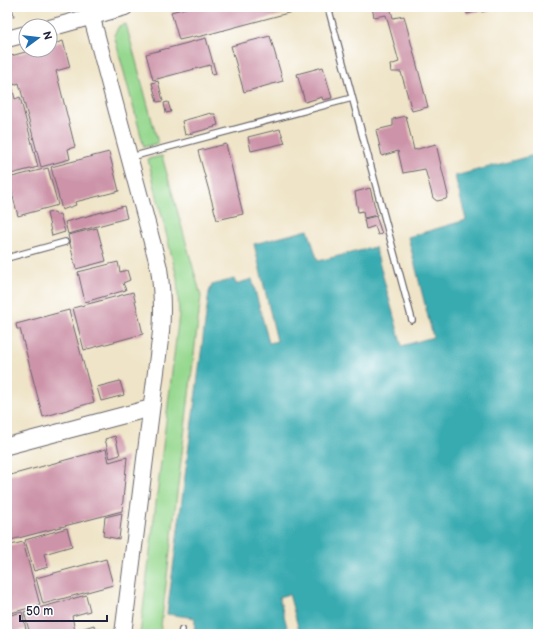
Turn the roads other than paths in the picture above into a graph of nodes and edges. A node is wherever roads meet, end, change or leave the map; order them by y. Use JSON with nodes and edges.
{"nodes":[{"id":1,"x":125,"y":7,"type":"edge"},
{"id":2,"x":328,"y":7,"type":"edge"},
{"id":3,"x":91,"y":12,"type":"edge"},
{"id":4,"x":58,"y":25,"type":"edge"},
{"id":5,"x":18,"y":36,"type":"edge"},
{"id":6,"x":7,"y":39,"type":"edge"},
{"id":7,"x":352,"y":98,"type":"junction"},
{"id":8,"x":131,"y":158,"type":"junction"},
{"id":9,"x":65,"y":242,"type":"dead end"},
{"id":10,"x":7,"y":258,"type":"edge"},
{"id":11,"x":412,"y":320,"type":"dead end"},
{"id":12,"x":151,"y":408,"type":"junction"},
{"id":13,"x":7,"y":446,"type":"edge"},
{"id":14,"x":123,"y":634,"type":"edge"}],
"edges":[{"from":1,"to":3,"type":"street"},
{"from":2,"to":7,"type":"lane"},
{"from":3,"to":4,"type":"street"},
{"from":3,"to":8,"type":"street"},
{"from":5,"to":6,"type":"street"},
{"from":7,"to":8,"type":"lane"},
{"from":7,"to":11,"type":"lane"},
{"from":8,"to":12,"type":"street"},
{"from":9,"to":10,"type":"lane"},
{"from":12,"to":13,"type":"street"},
{"from":12,"to":14,"type":"street"}]}
